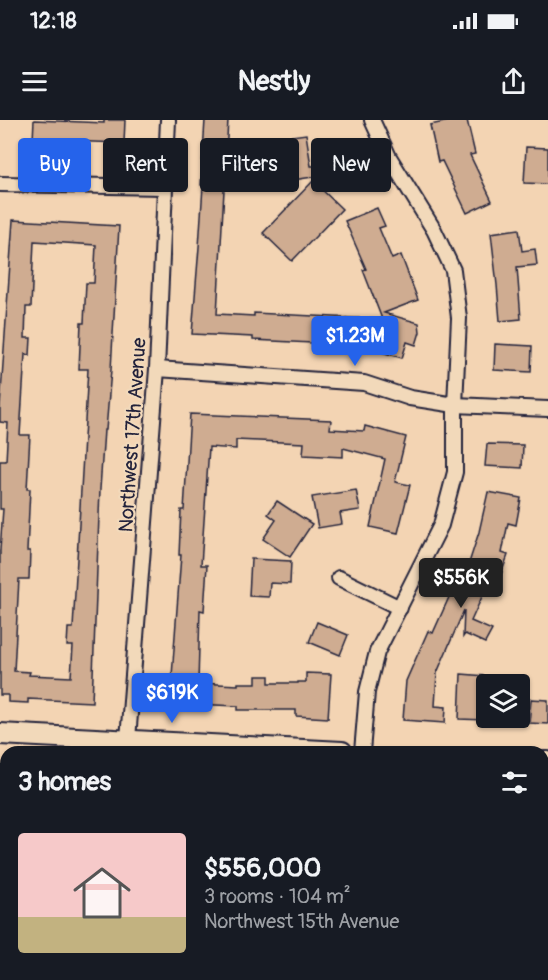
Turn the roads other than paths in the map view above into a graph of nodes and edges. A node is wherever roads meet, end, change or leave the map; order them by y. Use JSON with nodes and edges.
{"nodes":[{"id":1,"x":168,"y":120,"type":"edge"},
{"id":2,"x":372,"y":120,"type":"edge"},
{"id":3,"x":167,"y":138,"type":"edge"},
{"id":4,"x":0,"y":184,"type":"edge"},
{"id":5,"x":103,"y":186,"type":"edge"},
{"id":6,"x":165,"y":192,"type":"edge"},
{"id":7,"x":157,"y":369,"type":"junction"},
{"id":8,"x":454,"y":405,"type":"junction"},
{"id":9,"x":548,"y":409,"type":"edge"},
{"id":10,"x":339,"y":578,"type":"dead end"},
{"id":11,"x":400,"y":608,"type":"junction"},
{"id":12,"x":0,"y":734,"type":"edge"},
{"id":13,"x":127,"y":746,"type":"edge"},
{"id":14,"x":362,"y":746,"type":"edge"}],
"edges":[{"from":1,"to":3,"type":"street","name":"Northwest 17th Avenue"},
{"from":2,"to":8,"type":"street"},
{"from":4,"to":5,"type":"street"},
{"from":6,"to":7,"type":"street","name":"Northwest 17th Avenue"},
{"from":7,"to":8,"type":"street"},
{"from":7,"to":13,"type":"street","name":"Northwest 17th Avenue"},
{"from":8,"to":9,"type":"street"},
{"from":8,"to":11,"type":"street"},
{"from":10,"to":11,"type":"street"},
{"from":11,"to":14,"type":"street"},
{"from":12,"to":13,"type":"street"}]}
